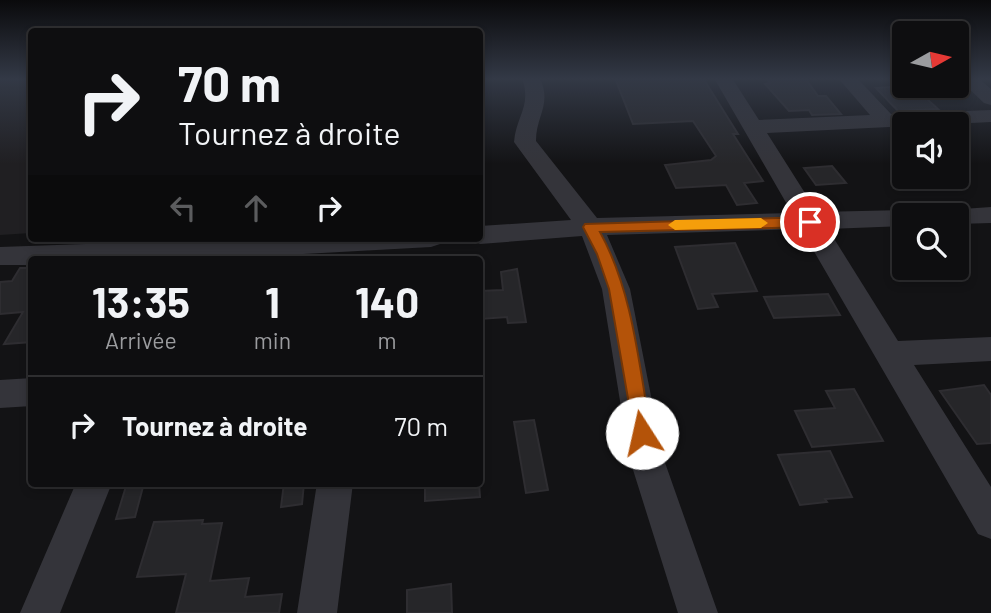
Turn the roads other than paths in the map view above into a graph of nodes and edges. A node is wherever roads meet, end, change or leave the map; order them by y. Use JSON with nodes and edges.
{"nodes":[{"id":1,"x":535,"y":107,"type":"edge"},
{"id":2,"x":740,"y":107,"type":"edge"},
{"id":3,"x":873,"y":107,"type":"edge"},
{"id":4,"x":991,"y":116,"type":"edge"},
{"id":5,"x":884,"y":119,"type":"junction"},
{"id":6,"x":752,"y":127,"type":"junction"},
{"id":7,"x":991,"y":215,"type":"edge"},
{"id":8,"x":969,"y":216,"type":"edge"},
{"id":9,"x":892,"y":219,"type":"edge"},
{"id":10,"x":810,"y":222,"type":"junction"},
{"id":11,"x":590,"y":227,"type":"junction"},
{"id":12,"x":483,"y":235,"type":"edge"},
{"id":13,"x":398,"y":242,"type":"edge"},
{"id":14,"x":366,"y":246,"type":"edge"},
{"id":15,"x":186,"y":255,"type":"edge"},
{"id":16,"x":0,"y":256,"type":"edge"},
{"id":17,"x":991,"y":349,"type":"edge"},
{"id":18,"x":890,"y":354,"type":"junction"},
{"id":19,"x":28,"y":393,"type":"edge"},
{"id":20,"x":0,"y":394,"type":"edge"},
{"id":21,"x":91,"y":487,"type":"edge"},
{"id":22,"x":334,"y":487,"type":"edge"},
{"id":23,"x":991,"y":521,"type":"edge"},
{"id":24,"x":40,"y":613,"type":"edge"},
{"id":25,"x":317,"y":613,"type":"edge"},
{"id":26,"x":698,"y":613,"type":"edge"}],
"edges":[{"from":1,"to":11,"type":"street"},
{"from":2,"to":6,"type":"street"},
{"from":3,"to":5,"type":"street"},
{"from":4,"to":5,"type":"street"},
{"from":5,"to":6,"type":"street"},
{"from":6,"to":10,"type":"street"},
{"from":7,"to":8,"type":"street"},
{"from":9,"to":10,"type":"street"},
{"from":10,"to":11,"type":"street"},
{"from":10,"to":18,"type":"street"},
{"from":11,"to":12,"type":"street"},
{"from":11,"to":26,"type":"street"},
{"from":13,"to":14,"type":"street"},
{"from":14,"to":15,"type":"street"},
{"from":15,"to":16,"type":"street"},
{"from":17,"to":18,"type":"street"},
{"from":18,"to":23,"type":"street"},
{"from":19,"to":20,"type":"street"},
{"from":21,"to":24,"type":"street"},
{"from":22,"to":25,"type":"street"}]}
